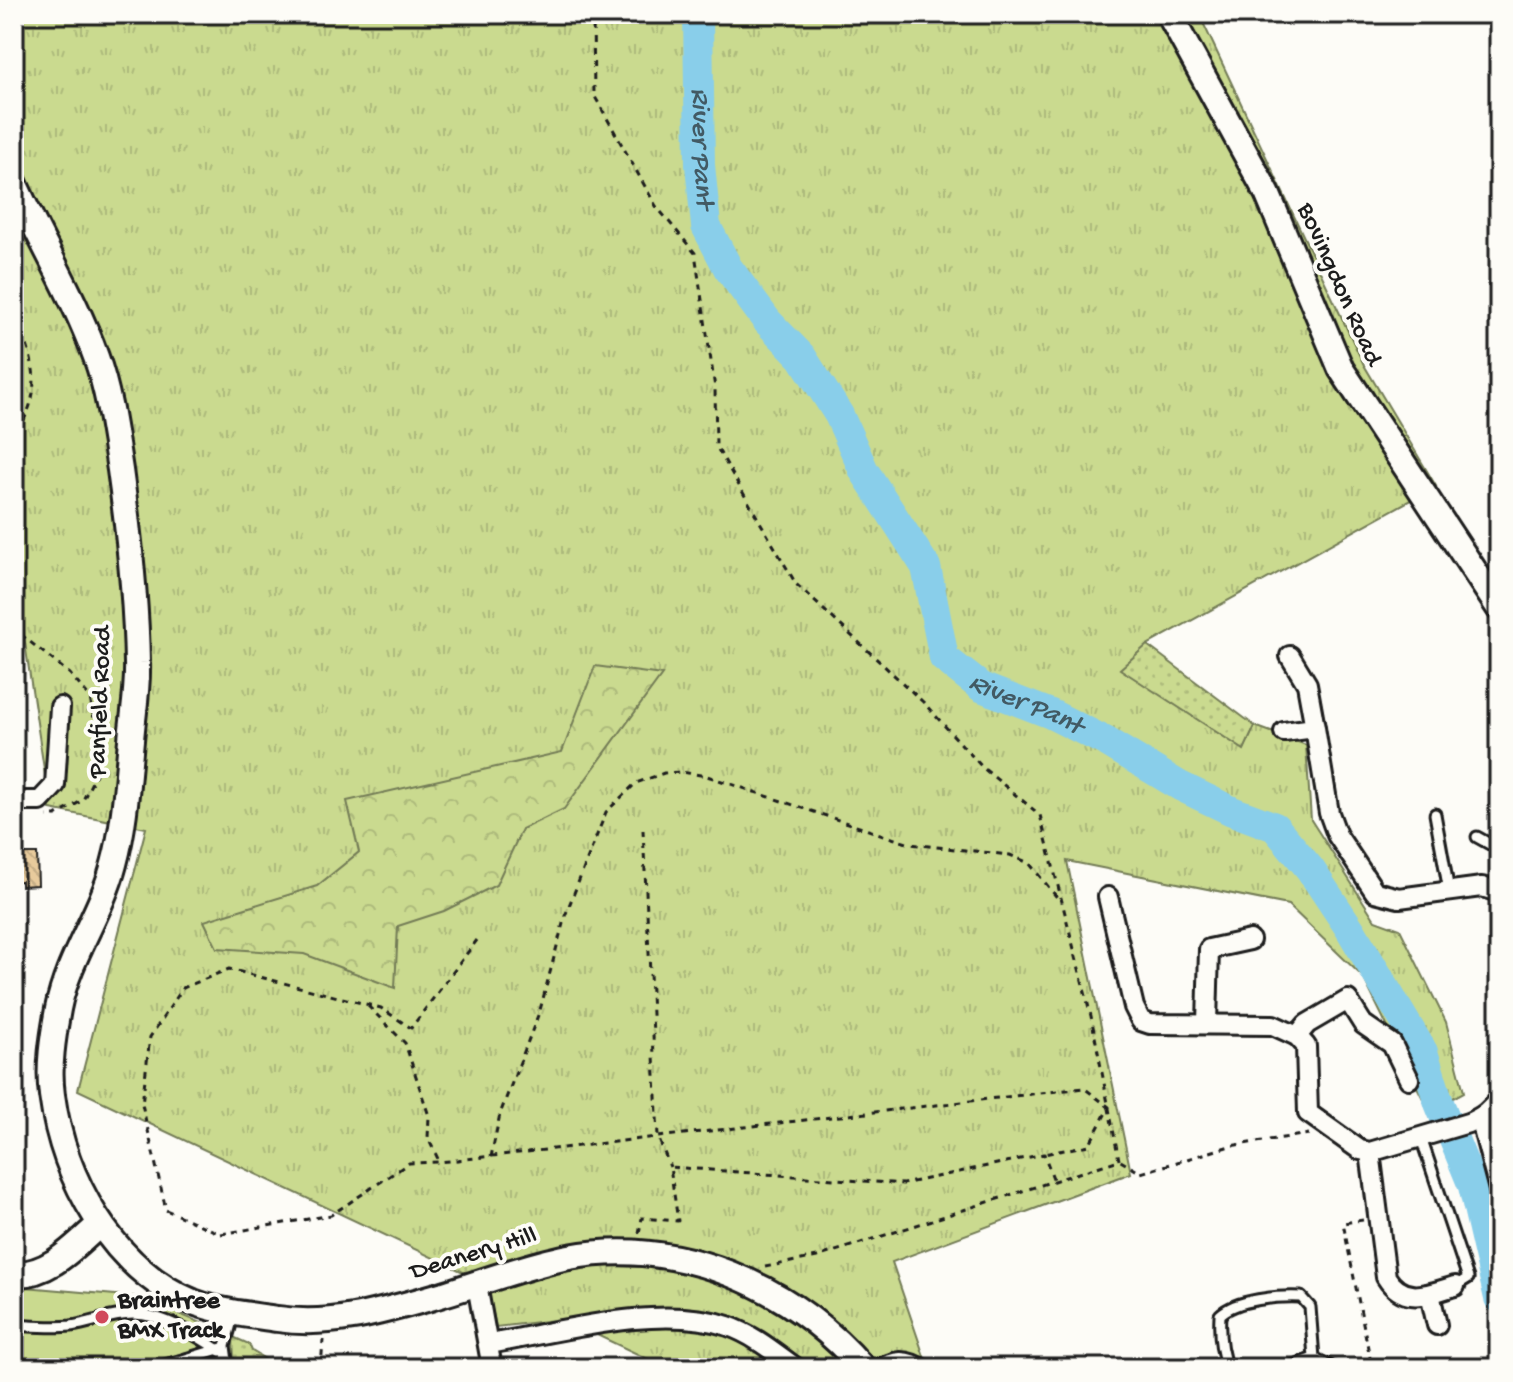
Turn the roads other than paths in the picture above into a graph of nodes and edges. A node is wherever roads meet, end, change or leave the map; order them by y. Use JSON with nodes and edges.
{"nodes":[{"id":1,"x":1169,"y":14,"type":"edge"},
{"id":2,"x":14,"y":182,"type":"edge"},
{"id":3,"x":1499,"y":608,"type":"edge"},
{"id":4,"x":1290,"y":656,"type":"dead end"},
{"id":5,"x":60,"y":707,"type":"dead end"},
{"id":6,"x":1315,"y":728,"type":"junction"},
{"id":7,"x":1284,"y":732,"type":"dead end"},
{"id":8,"x":14,"y":801,"type":"edge"},
{"id":9,"x":1435,"y":814,"type":"dead end"},
{"id":10,"x":1477,"y":837,"type":"dead end"},
{"id":11,"x":1499,"y":846,"type":"edge"},
{"id":12,"x":1449,"y":891,"type":"junction"},
{"id":13,"x":1499,"y":892,"type":"edge"},
{"id":14,"x":1108,"y":897,"type":"dead end"},
{"id":15,"x":1250,"y":940,"type":"dead end"},
{"id":16,"x":1207,"y":1023,"type":"junction"},
{"id":17,"x":1297,"y":1036,"type":"junction"},
{"id":18,"x":1409,"y":1079,"type":"dead end"},
{"id":19,"x":1499,"y":1098,"type":"edge"},
{"id":20,"x":1474,"y":1121,"type":"junction"},
{"id":21,"x":1426,"y":1137,"type":"junction"},
{"id":22,"x":1370,"y":1152,"type":"junction"},
{"id":23,"x":1499,"y":1190,"type":"edge"},
{"id":24,"x":100,"y":1224,"type":"junction"},
{"id":25,"x":14,"y":1274,"type":"edge"},
{"id":26,"x":477,"y":1285,"type":"junction"},
{"id":27,"x":1455,"y":1286,"type":"joint"},
{"id":28,"x":1430,"y":1294,"type":"junction"},
{"id":29,"x":234,"y":1313,"type":"junction"},
{"id":30,"x":14,"y":1325,"type":"edge"},
{"id":31,"x":1437,"y":1325,"type":"dead end"},
{"id":32,"x":489,"y":1344,"type":"junction"},
{"id":33,"x":222,"y":1349,"type":"junction"},
{"id":34,"x":1314,"y":1358,"type":"junction"},
{"id":35,"x":156,"y":1368,"type":"edge"},
{"id":36,"x":195,"y":1368,"type":"edge"},
{"id":37,"x":492,"y":1368,"type":"edge"},
{"id":38,"x":796,"y":1368,"type":"edge"},
{"id":39,"x":863,"y":1368,"type":"edge"},
{"id":40,"x":871,"y":1368,"type":"edge"},
{"id":41,"x":929,"y":1368,"type":"edge"},
{"id":42,"x":1228,"y":1368,"type":"edge"},
{"id":43,"x":1285,"y":1368,"type":"edge"},
{"id":44,"x":1334,"y":1368,"type":"edge"}],
"edges":[{"from":1,"to":3,"type":"main road","name":"Bovingdon Road"},
{"from":2,"to":24,"type":"main road","name":"Panfield Road"},
{"from":4,"to":6,"type":"street"},
{"from":5,"to":8,"type":"street"},
{"from":6,"to":7,"type":"street"},
{"from":6,"to":12,"type":"street"},
{"from":9,"to":12,"type":"lane"},
{"from":10,"to":11,"type":"lane"},
{"from":12,"to":13,"type":"street"},
{"from":14,"to":16,"type":"street"},
{"from":15,"to":16,"type":"street"},
{"from":16,"to":17,"type":"street"},
{"from":17,"to":18,"type":"street"},
{"from":17,"to":22,"type":"street"},
{"from":19,"to":20,"type":"street"},
{"from":20,"to":21,"type":"street"},
{"from":20,"to":23,"type":"street"},
{"from":21,"to":22,"type":"street"},
{"from":21,"to":27,"type":"lane"},
{"from":22,"to":28,"type":"street"},
{"from":24,"to":25,"type":"main road"},
{"from":24,"to":29,"type":"main road","name":"Deanery Hill"},
{"from":26,"to":29,"type":"main road","name":"Deanery Hill"},
{"from":26,"to":32,"type":"street"},
{"from":26,"to":39,"type":"main road","name":"Deanery Hill"},
{"from":27,"to":28,"type":"street"},
{"from":28,"to":31,"type":"street"},
{"from":29,"to":33,"type":"lane"},
{"from":30,"to":33,"type":"lane"},
{"from":32,"to":37,"type":"street"},
{"from":32,"to":38,"type":"street"},
{"from":33,"to":35,"type":"lane"},
{"from":33,"to":36,"type":"lane"},
{"from":34,"to":42,"type":"lane"},
{"from":34,"to":43,"type":"lane"},
{"from":34,"to":44,"type":"lane"},
{"from":40,"to":41,"type":"lane"}]}
